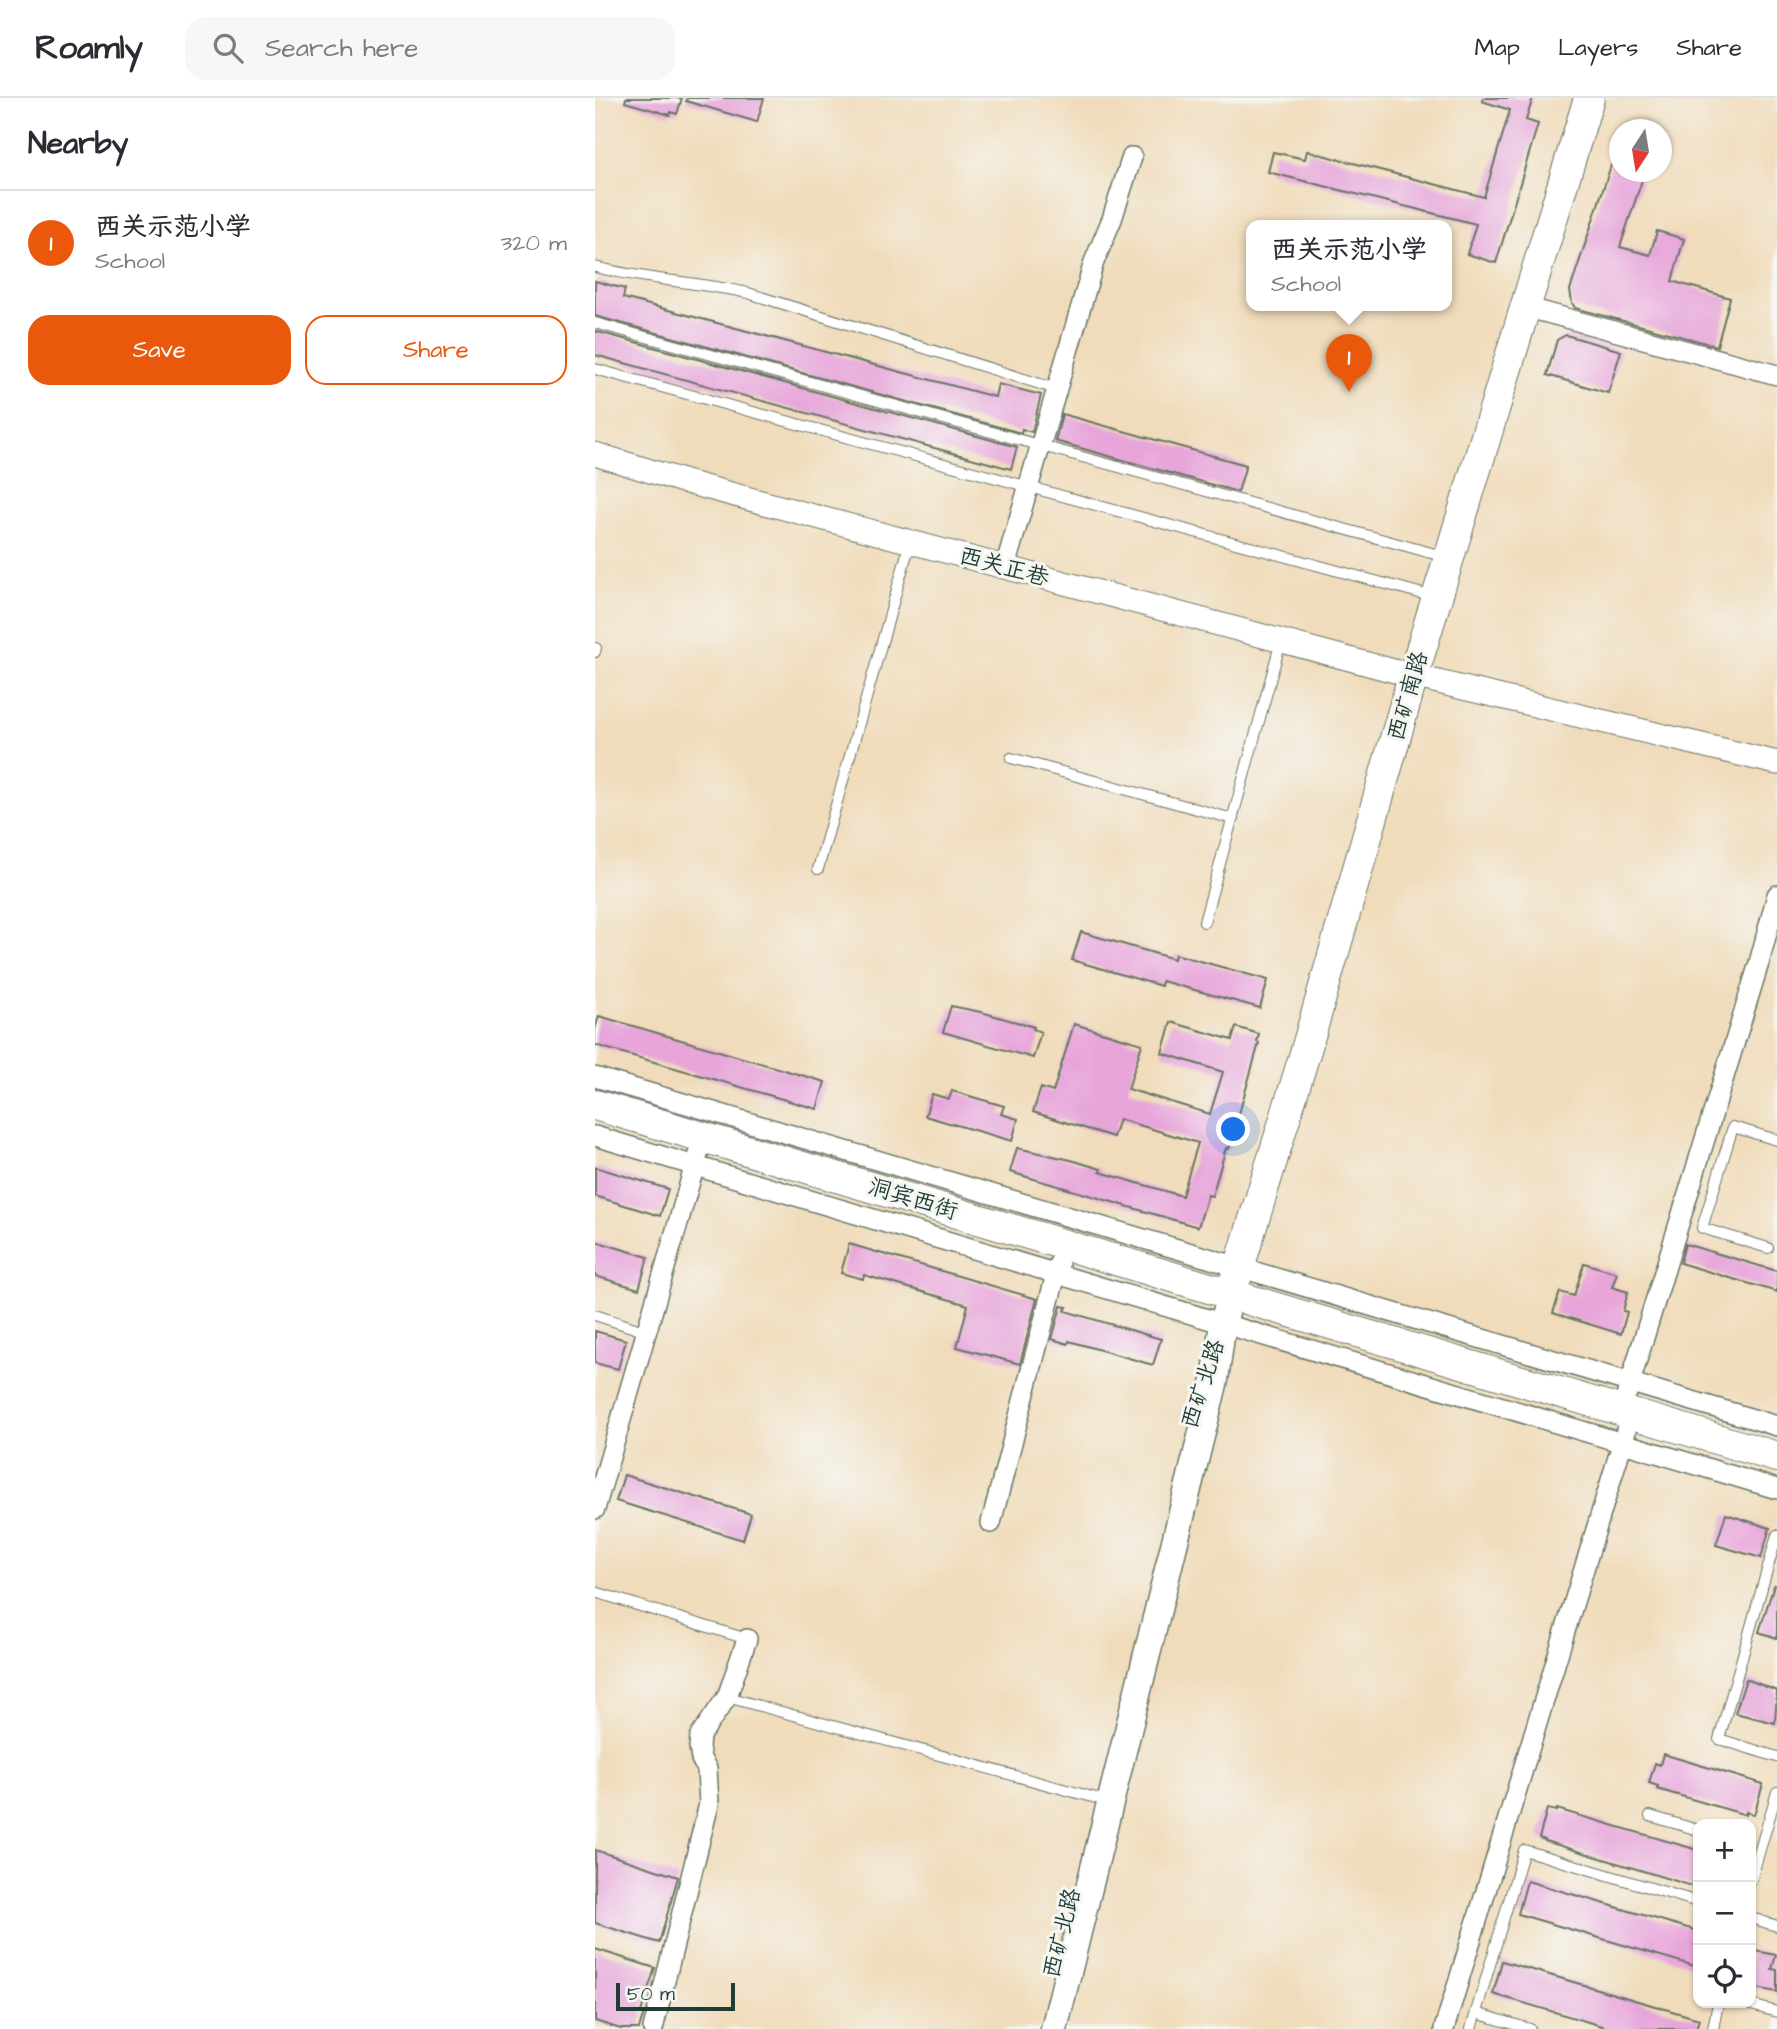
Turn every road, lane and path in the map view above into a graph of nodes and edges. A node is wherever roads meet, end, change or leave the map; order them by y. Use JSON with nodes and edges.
{"nodes":[{"id":1,"x":1589,"y":98,"type":"edge"},
{"id":2,"x":1132,"y":157,"type":"dead end"},
{"id":3,"x":595,"y":267,"type":"edge"},
{"id":4,"x":1525,"y":307,"type":"junction"},
{"id":5,"x":595,"y":323,"type":"edge"},
{"id":6,"x":595,"y":369,"type":"edge"},
{"id":7,"x":1777,"y":375,"type":"edge"},
{"id":8,"x":1056,"y":389,"type":"junction"},
{"id":9,"x":1039,"y":446,"type":"junction"},
{"id":10,"x":595,"y":454,"type":"edge"},
{"id":11,"x":1027,"y":486,"type":"junction"},
{"id":12,"x":910,"y":542,"type":"junction"},
{"id":13,"x":1450,"y":559,"type":"junction"},
{"id":14,"x":1005,"y":567,"type":"junction"},
{"id":15,"x":1438,"y":598,"type":"junction"},
{"id":16,"x":1281,"y":641,"type":"junction"},
{"id":17,"x":1413,"y":676,"type":"junction"},
{"id":18,"x":1011,"y":758,"type":"dead end"},
{"id":19,"x":1777,"y":763,"type":"edge"},
{"id":20,"x":1233,"y":818,"type":"junction"},
{"id":21,"x":818,"y":869,"type":"dead end"},
{"id":22,"x":1777,"y":895,"type":"edge"},
{"id":23,"x":1204,"y":922,"type":"dead end"},
{"id":24,"x":595,"y":1077,"type":"edge"},
{"id":25,"x":595,"y":1105,"type":"edge"},
{"id":26,"x":1711,"y":1120,"type":"junction"},
{"id":27,"x":1733,"y":1127,"type":"junction"},
{"id":28,"x":595,"y":1136,"type":"edge"},
{"id":29,"x":703,"y":1137,"type":"junction"},
{"id":30,"x":1777,"y":1140,"type":"edge"},
{"id":31,"x":695,"y":1165,"type":"junction"},
{"id":32,"x":1064,"y":1244,"type":"junction"},
{"id":33,"x":1767,"y":1248,"type":"dead end"},
{"id":34,"x":1057,"y":1273,"type":"junction"},
{"id":35,"x":1235,"y":1281,"type":"junction"},
{"id":36,"x":595,"y":1315,"type":"edge"},
{"id":37,"x":1223,"y":1323,"type":"junction"},
{"id":38,"x":647,"y":1332,"type":"junction"},
{"id":39,"x":1630,"y":1382,"type":"junction"},
{"id":40,"x":1627,"y":1412,"type":"junction"},
{"id":41,"x":1777,"y":1426,"type":"edge"},
{"id":42,"x":1623,"y":1442,"type":"junction"},
{"id":43,"x":1777,"y":1457,"type":"edge"},
{"id":44,"x":1777,"y":1489,"type":"edge"},
{"id":45,"x":595,"y":1508,"type":"edge"},
{"id":46,"x":991,"y":1523,"type":"dead end"},
{"id":47,"x":1777,"y":1535,"type":"edge"},
{"id":48,"x":595,"y":1592,"type":"edge"},
{"id":49,"x":747,"y":1639,"type":"joint"},
{"id":50,"x":727,"y":1697,"type":"junction"},
{"id":51,"x":1777,"y":1756,"type":"edge"},
{"id":52,"x":1777,"y":1792,"type":"edge"},
{"id":53,"x":1095,"y":1798,"type":"junction"},
{"id":54,"x":1650,"y":1816,"type":"dead end"},
{"id":55,"x":1693,"y":1829,"type":"edge"},
{"id":56,"x":1756,"y":1844,"type":"edge"},
{"id":57,"x":1693,"y":1901,"type":"edge"},
{"id":58,"x":1756,"y":1920,"type":"edge"},
{"id":59,"x":1777,"y":1926,"type":"edge"},
{"id":60,"x":1756,"y":2006,"type":"edge"},
{"id":61,"x":1717,"y":2008,"type":"edge"},
{"id":62,"x":1777,"y":2012,"type":"edge"},
{"id":63,"x":1476,"y":2013,"type":"junction"},
{"id":64,"x":653,"y":2029,"type":"edge"},
{"id":65,"x":1039,"y":2029,"type":"edge"},
{"id":66,"x":1054,"y":2029,"type":"edge"},
{"id":67,"x":1444,"y":2029,"type":"edge"},
{"id":68,"x":1471,"y":2029,"type":"edge"},
{"id":69,"x":1530,"y":2029,"type":"edge"},
{"id":70,"x":1713,"y":2029,"type":"edge"}],
"edges":[{"from":1,"to":4,"type":"main road","name":"西矿南路"},
{"from":2,"to":8,"type":"street"},
{"from":3,"to":8,"type":"lane"},
{"from":4,"to":7,"type":"street"},
{"from":4,"to":13,"type":"main road","name":"西矿南路"},
{"from":5,"to":9,"type":"lane"},
{"from":6,"to":11,"type":"lane"},
{"from":8,"to":9,"type":"street"},
{"from":9,"to":11,"type":"street"},
{"from":9,"to":13,"type":"lane"},
{"from":10,"to":12,"type":"street","name":"西关正巷"},
{"from":11,"to":14,"type":"street"},
{"from":11,"to":15,"type":"lane"},
{"from":12,"to":14,"type":"street","name":"西关正巷"},
{"from":12,"to":21,"type":"lane"},
{"from":13,"to":15,"type":"main road","name":"西矿南路"},
{"from":14,"to":16,"type":"street","name":"西关正巷"},
{"from":15,"to":17,"type":"main road","name":"西矿南路"},
{"from":16,"to":17,"type":"street","name":"西关正巷"},
{"from":16,"to":20,"type":"lane"},
{"from":17,"to":19,"type":"street","name":"西关正巷"},
{"from":17,"to":35,"type":"main road","name":"西矿南路"},
{"from":18,"to":20,"type":"lane"},
{"from":20,"to":23,"type":"lane"},
{"from":22,"to":26,"type":"street"},
{"from":24,"to":35,"type":"street"},
{"from":25,"to":29,"type":"main road","name":"洞宾西街"},
{"from":26,"to":27,"type":"lane"},
{"from":26,"to":39,"type":"street"},
{"from":27,"to":30,"type":"lane"},
{"from":27,"to":33,"type":"lane"},
{"from":28,"to":31,"type":"street"},
{"from":29,"to":31,"type":"street"},
{"from":29,"to":32,"type":"main road","name":"洞宾西街"},
{"from":31,"to":34,"type":"street"},
{"from":31,"to":38,"type":"street"},
{"from":32,"to":34,"type":"street"},
{"from":32,"to":35,"type":"main road","name":"洞宾西街"},
{"from":34,"to":37,"type":"street"},
{"from":34,"to":46,"type":"street"},
{"from":35,"to":37,"type":"main road"},
{"from":35,"to":39,"type":"street"},
{"from":35,"to":40,"type":"main road","name":"洞宾西街"},
{"from":36,"to":38,"type":"lane"},
{"from":37,"to":42,"type":"street"},
{"from":37,"to":53,"type":"main road","name":"西矿北路"},
{"from":37,"to":66,"type":"main road","name":"西矿北路"},
{"from":38,"to":45,"type":"street"},
{"from":39,"to":40,"type":"street"},
{"from":39,"to":41,"type":"street"},
{"from":40,"to":42,"type":"street"},
{"from":40,"to":43,"type":"main road","name":"洞宾西街"},
{"from":42,"to":44,"type":"street"},
{"from":42,"to":67,"type":"street"},
{"from":47,"to":51,"type":"lane"},
{"from":48,"to":49,"type":"lane"},
{"from":49,"to":50,"type":"street"},
{"from":50,"to":53,"type":"lane"},
{"from":50,"to":64,"type":"street"},
{"from":52,"to":56,"type":"lane"},
{"from":53,"to":65,"type":"main road","name":"西矿北路"},
{"from":54,"to":55,"type":"lane"},
{"from":57,"to":63,"type":"lane"},
{"from":58,"to":59,"type":"lane"},
{"from":60,"to":62,"type":"lane"},
{"from":61,"to":70,"type":"lane"},
{"from":63,"to":68,"type":"lane"},
{"from":63,"to":69,"type":"lane"}]}
